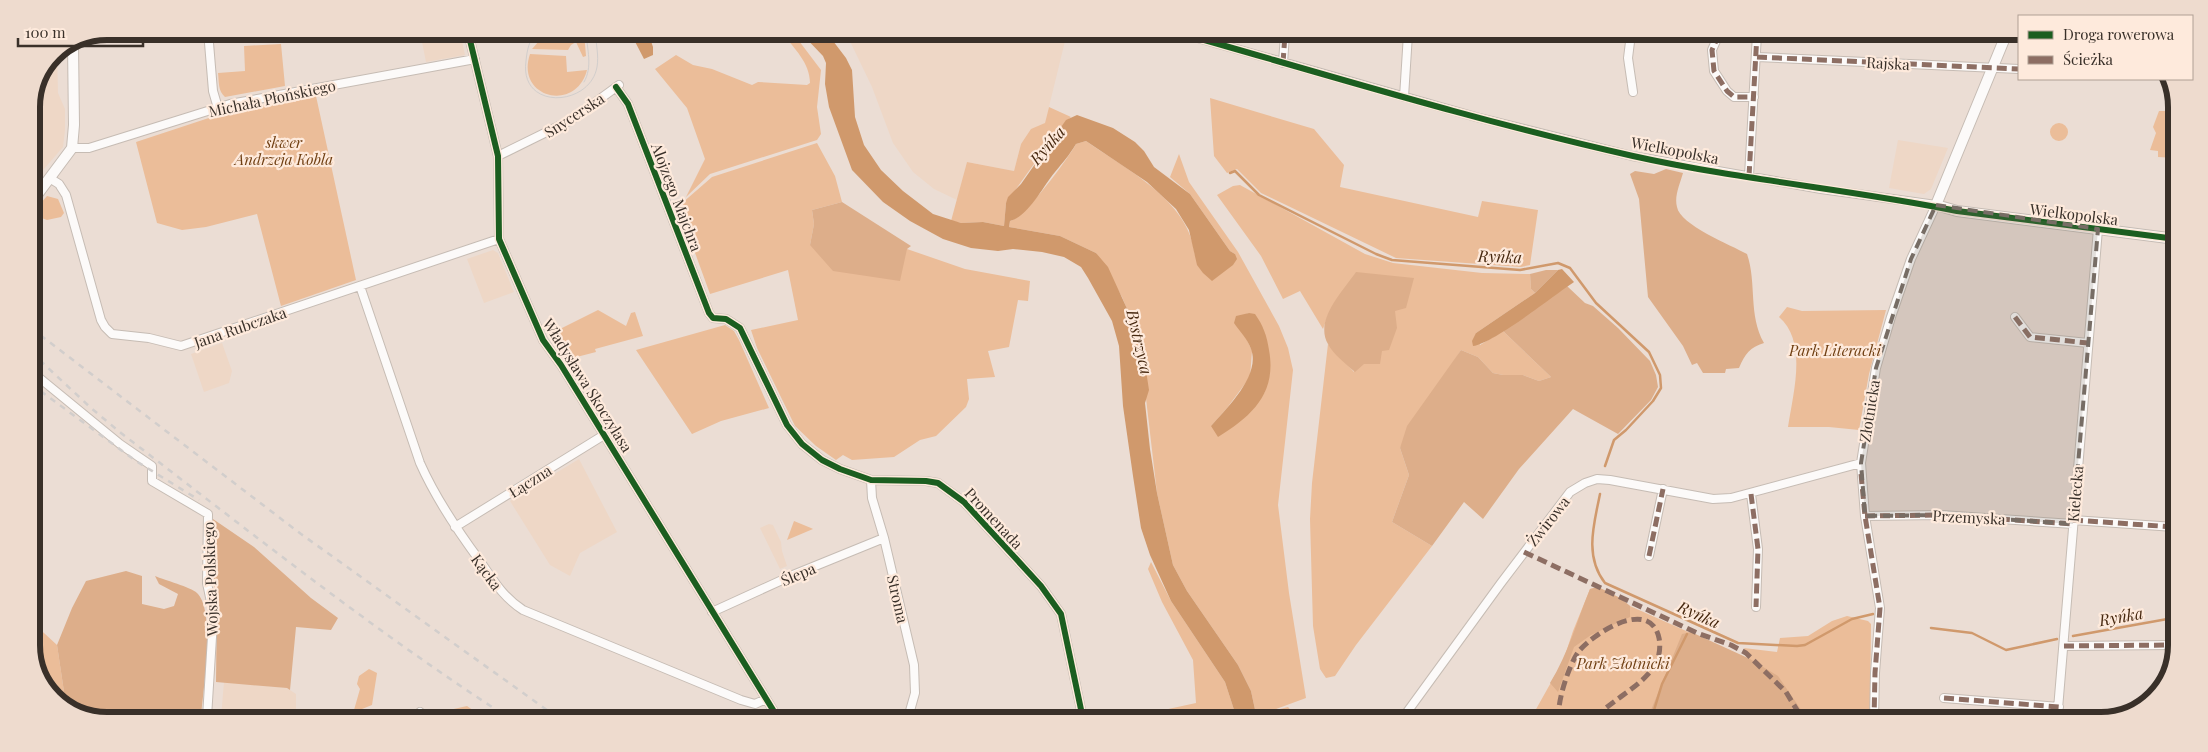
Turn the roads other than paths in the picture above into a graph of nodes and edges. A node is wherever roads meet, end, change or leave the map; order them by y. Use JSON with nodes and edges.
{"nodes":[{"id":1,"x":209,"y":40,"type":"edge"},
{"id":2,"x":470,"y":40,"type":"edge"},
{"id":3,"x":1204,"y":40,"type":"edge"},
{"id":4,"x":1285,"y":40,"type":"edge"},
{"id":5,"x":1408,"y":40,"type":"edge"},
{"id":6,"x":1630,"y":40,"type":"edge"},
{"id":7,"x":1716,"y":40,"type":"edge"},
{"id":8,"x":1758,"y":40,"type":"edge"},
{"id":9,"x":2004,"y":40,"type":"edge"},
{"id":10,"x":73,"y":49,"type":"edge"},
{"id":11,"x":1757,"y":57,"type":"junction"},
{"id":12,"x":475,"y":59,"type":"junction"},
{"id":13,"x":1283,"y":63,"type":"junction"},
{"id":14,"x":1993,"y":67,"type":"junction"},
{"id":15,"x":2018,"y":69,"type":"edge"},
{"id":16,"x":618,"y":85,"type":"joint"},
{"id":17,"x":1632,"y":92,"type":"dead end"},
{"id":18,"x":1404,"y":97,"type":"junction"},
{"id":19,"x":1754,"y":98,"type":"junction"},
{"id":20,"x":218,"y":108,"type":"junction"},
{"id":21,"x":72,"y":148,"type":"junction"},
{"id":22,"x":498,"y":156,"type":"junction"},
{"id":23,"x":1749,"y":176,"type":"junction"},
{"id":24,"x":51,"y":178,"type":"junction"},
{"id":25,"x":40,"y":192,"type":"edge"},
{"id":26,"x":1936,"y":205,"type":"junction"},
{"id":27,"x":2098,"y":229,"type":"junction"},
{"id":28,"x":2168,"y":238,"type":"edge"},
{"id":29,"x":499,"y":239,"type":"junction"},
{"id":30,"x":360,"y":286,"type":"junction"},
{"id":31,"x":2014,"y":317,"type":"dead end"},
{"id":32,"x":713,"y":318,"type":"joint"},
{"id":33,"x":2088,"y":343,"type":"junction"},
{"id":34,"x":40,"y":378,"type":"edge"},
{"id":35,"x":604,"y":435,"type":"junction"},
{"id":36,"x":1860,"y":463,"type":"junction"},
{"id":37,"x":872,"y":480,"type":"junction"},
{"id":38,"x":1663,"y":489,"type":"junction"},
{"id":39,"x":1751,"y":494,"type":"junction"},
{"id":40,"x":1866,"y":516,"type":"junction"},
{"id":41,"x":2073,"y":522,"type":"junction"},
{"id":42,"x":455,"y":527,"type":"junction"},
{"id":43,"x":2168,"y":527,"type":"edge"},
{"id":44,"x":884,"y":538,"type":"junction"},
{"id":45,"x":1649,"y":556,"type":"dead end"},
{"id":46,"x":1756,"y":607,"type":"dead end"},
{"id":47,"x":712,"y":612,"type":"junction"},
{"id":48,"x":2168,"y":645,"type":"edge"},
{"id":49,"x":2064,"y":646,"type":"junction"},
{"id":50,"x":1944,"y":698,"type":"dead end"},
{"id":51,"x":766,"y":699,"type":"junction"},
{"id":52,"x":2058,"y":707,"type":"junction"},
{"id":53,"x":207,"y":712,"type":"edge"},
{"id":54,"x":774,"y":712,"type":"edge"},
{"id":55,"x":910,"y":712,"type":"edge"},
{"id":56,"x":1081,"y":712,"type":"edge"},
{"id":57,"x":1407,"y":712,"type":"edge"},
{"id":58,"x":1874,"y":712,"type":"edge"},
{"id":59,"x":2058,"y":712,"type":"edge"}],
"edges":[{"from":1,"to":20,"type":"street"},
{"from":2,"to":12,"type":"street","name":"Władysława Skoczylasa"},
{"from":3,"to":13,"type":"street","name":"Wielkopolska"},
{"from":4,"to":13,"type":"street"},
{"from":5,"to":18,"type":"street"},
{"from":6,"to":17,"type":"street"},
{"from":7,"to":19,"type":"street"},
{"from":8,"to":11,"type":"street"},
{"from":9,"to":14,"type":"street","name":"Złotnicka"},
{"from":10,"to":21,"type":"street"},
{"from":11,"to":14,"type":"street","name":"Rajska"},
{"from":11,"to":19,"type":"street"},
{"from":12,"to":20,"type":"street","name":"Michała Płońskiego"},
{"from":12,"to":22,"type":"street","name":"Władysława Skoczylasa"},
{"from":13,"to":18,"type":"street","name":"Wielkopolska"},
{"from":14,"to":15,"type":"street","name":"Rajska"},
{"from":14,"to":26,"type":"street","name":"Złotnicka"},
{"from":16,"to":22,"type":"street","name":"Snycerska"},
{"from":16,"to":32,"type":"street","name":"Alojzego Majchra"},
{"from":18,"to":23,"type":"street","name":"Wielkopolska"},
{"from":19,"to":23,"type":"street"},
{"from":20,"to":21,"type":"street","name":"Michała Płońskiego"},
{"from":21,"to":24,"type":"street"},
{"from":22,"to":29,"type":"street","name":"Władysława Skoczylasa"},
{"from":23,"to":26,"type":"street","name":"Wielkopolska"},
{"from":24,"to":25,"type":"street"},
{"from":24,"to":30,"type":"street","name":"Jana Rubczaka"},
{"from":26,"to":27,"type":"street","name":"Wielkopolska"},
{"from":26,"to":36,"type":"street","name":"Złotnicka"},
{"from":27,"to":28,"type":"street","name":"Wielkopolska"},
{"from":27,"to":33,"type":"street","name":"Kielecka"},
{"from":29,"to":30,"type":"street","name":"Jana Rubczaka"},
{"from":29,"to":35,"type":"street","name":"Władysława Skoczylasa"},
{"from":30,"to":42,"type":"street","name":"Kącka"},
{"from":31,"to":33,"type":"street"},
{"from":32,"to":37,"type":"street","name":"Promenada"},
{"from":33,"to":41,"type":"street","name":"Kielecka"},
{"from":34,"to":53,"type":"street","name":"Wojska Polskiego"},
{"from":35,"to":42,"type":"street","name":"Łączna"},
{"from":35,"to":47,"type":"street","name":"Władysława Skoczylasa"},
{"from":36,"to":39,"type":"street","name":"Żwirowa"},
{"from":36,"to":40,"type":"street","name":"Złotnicka"},
{"from":37,"to":44,"type":"street","name":"Stroma"},
{"from":37,"to":56,"type":"street","name":"Promenada"},
{"from":38,"to":39,"type":"street","name":"Żwirowa"},
{"from":38,"to":45,"type":"street"},
{"from":38,"to":57,"type":"street","name":"Żwirowa"},
{"from":39,"to":46,"type":"street"},
{"from":40,"to":41,"type":"street","name":"Przemyska"},
{"from":40,"to":58,"type":"street","name":"Złotnicka"},
{"from":41,"to":43,"type":"street","name":"Przemyska"},
{"from":41,"to":49,"type":"street","name":"Kielecka"},
{"from":42,"to":51,"type":"street","name":"Kącka"},
{"from":44,"to":47,"type":"street","name":"Ślepa"},
{"from":44,"to":55,"type":"street","name":"Stroma"},
{"from":47,"to":51,"type":"street","name":"Władysława Skoczylasa"},
{"from":48,"to":49,"type":"street"},
{"from":49,"to":52,"type":"street","name":"Kielecka"},
{"from":50,"to":52,"type":"street"},
{"from":51,"to":54,"type":"street","name":"Władysława Skoczylasa"},
{"from":52,"to":59,"type":"street","name":"Kielecka"}]}
